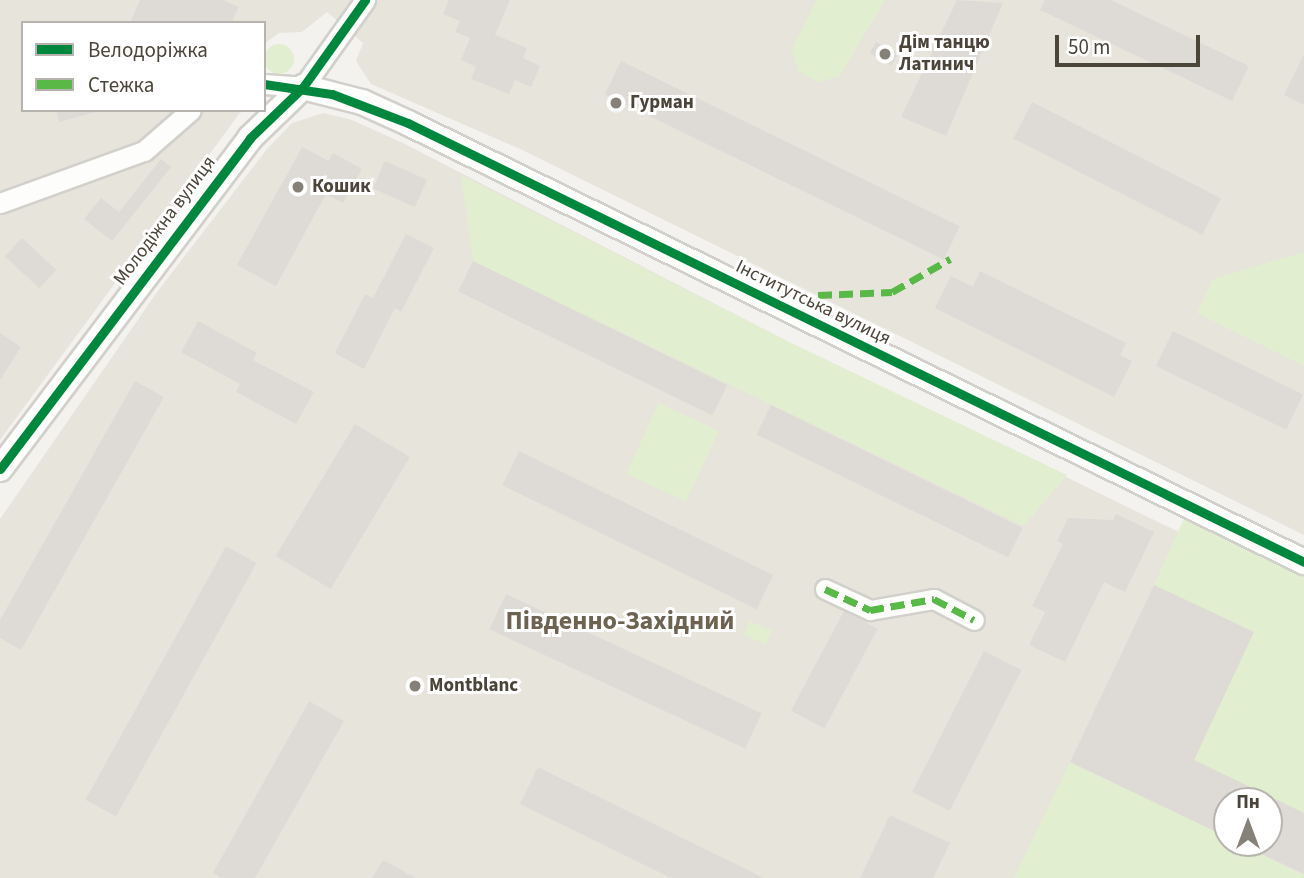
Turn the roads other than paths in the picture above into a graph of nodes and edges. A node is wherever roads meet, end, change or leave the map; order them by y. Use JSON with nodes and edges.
{"nodes":[{"id":1,"x":365,"y":0,"type":"edge"},
{"id":2,"x":266,"y":84,"type":"edge"},
{"id":3,"x":303,"y":87,"type":"junction"},
{"id":4,"x":189,"y":112,"type":"edge"},
{"id":5,"x":0,"y":203,"type":"edge"},
{"id":6,"x":0,"y":469,"type":"edge"},
{"id":7,"x":1304,"y":562,"type":"edge"},
{"id":8,"x":825,"y":589,"type":"dead end"},
{"id":9,"x":974,"y":620,"type":"dead end"}],
"edges":[{"from":1,"to":3,"type":"street","name":"Молодіжна вулиця"},
{"from":2,"to":3,"type":"street"},
{"from":3,"to":6,"type":"street","name":"Молодіжна вулиця"},
{"from":3,"to":7,"type":"street","name":"Інститутська вулиця"},
{"from":4,"to":5,"type":"street"},
{"from":8,"to":9,"type":"street"}]}
